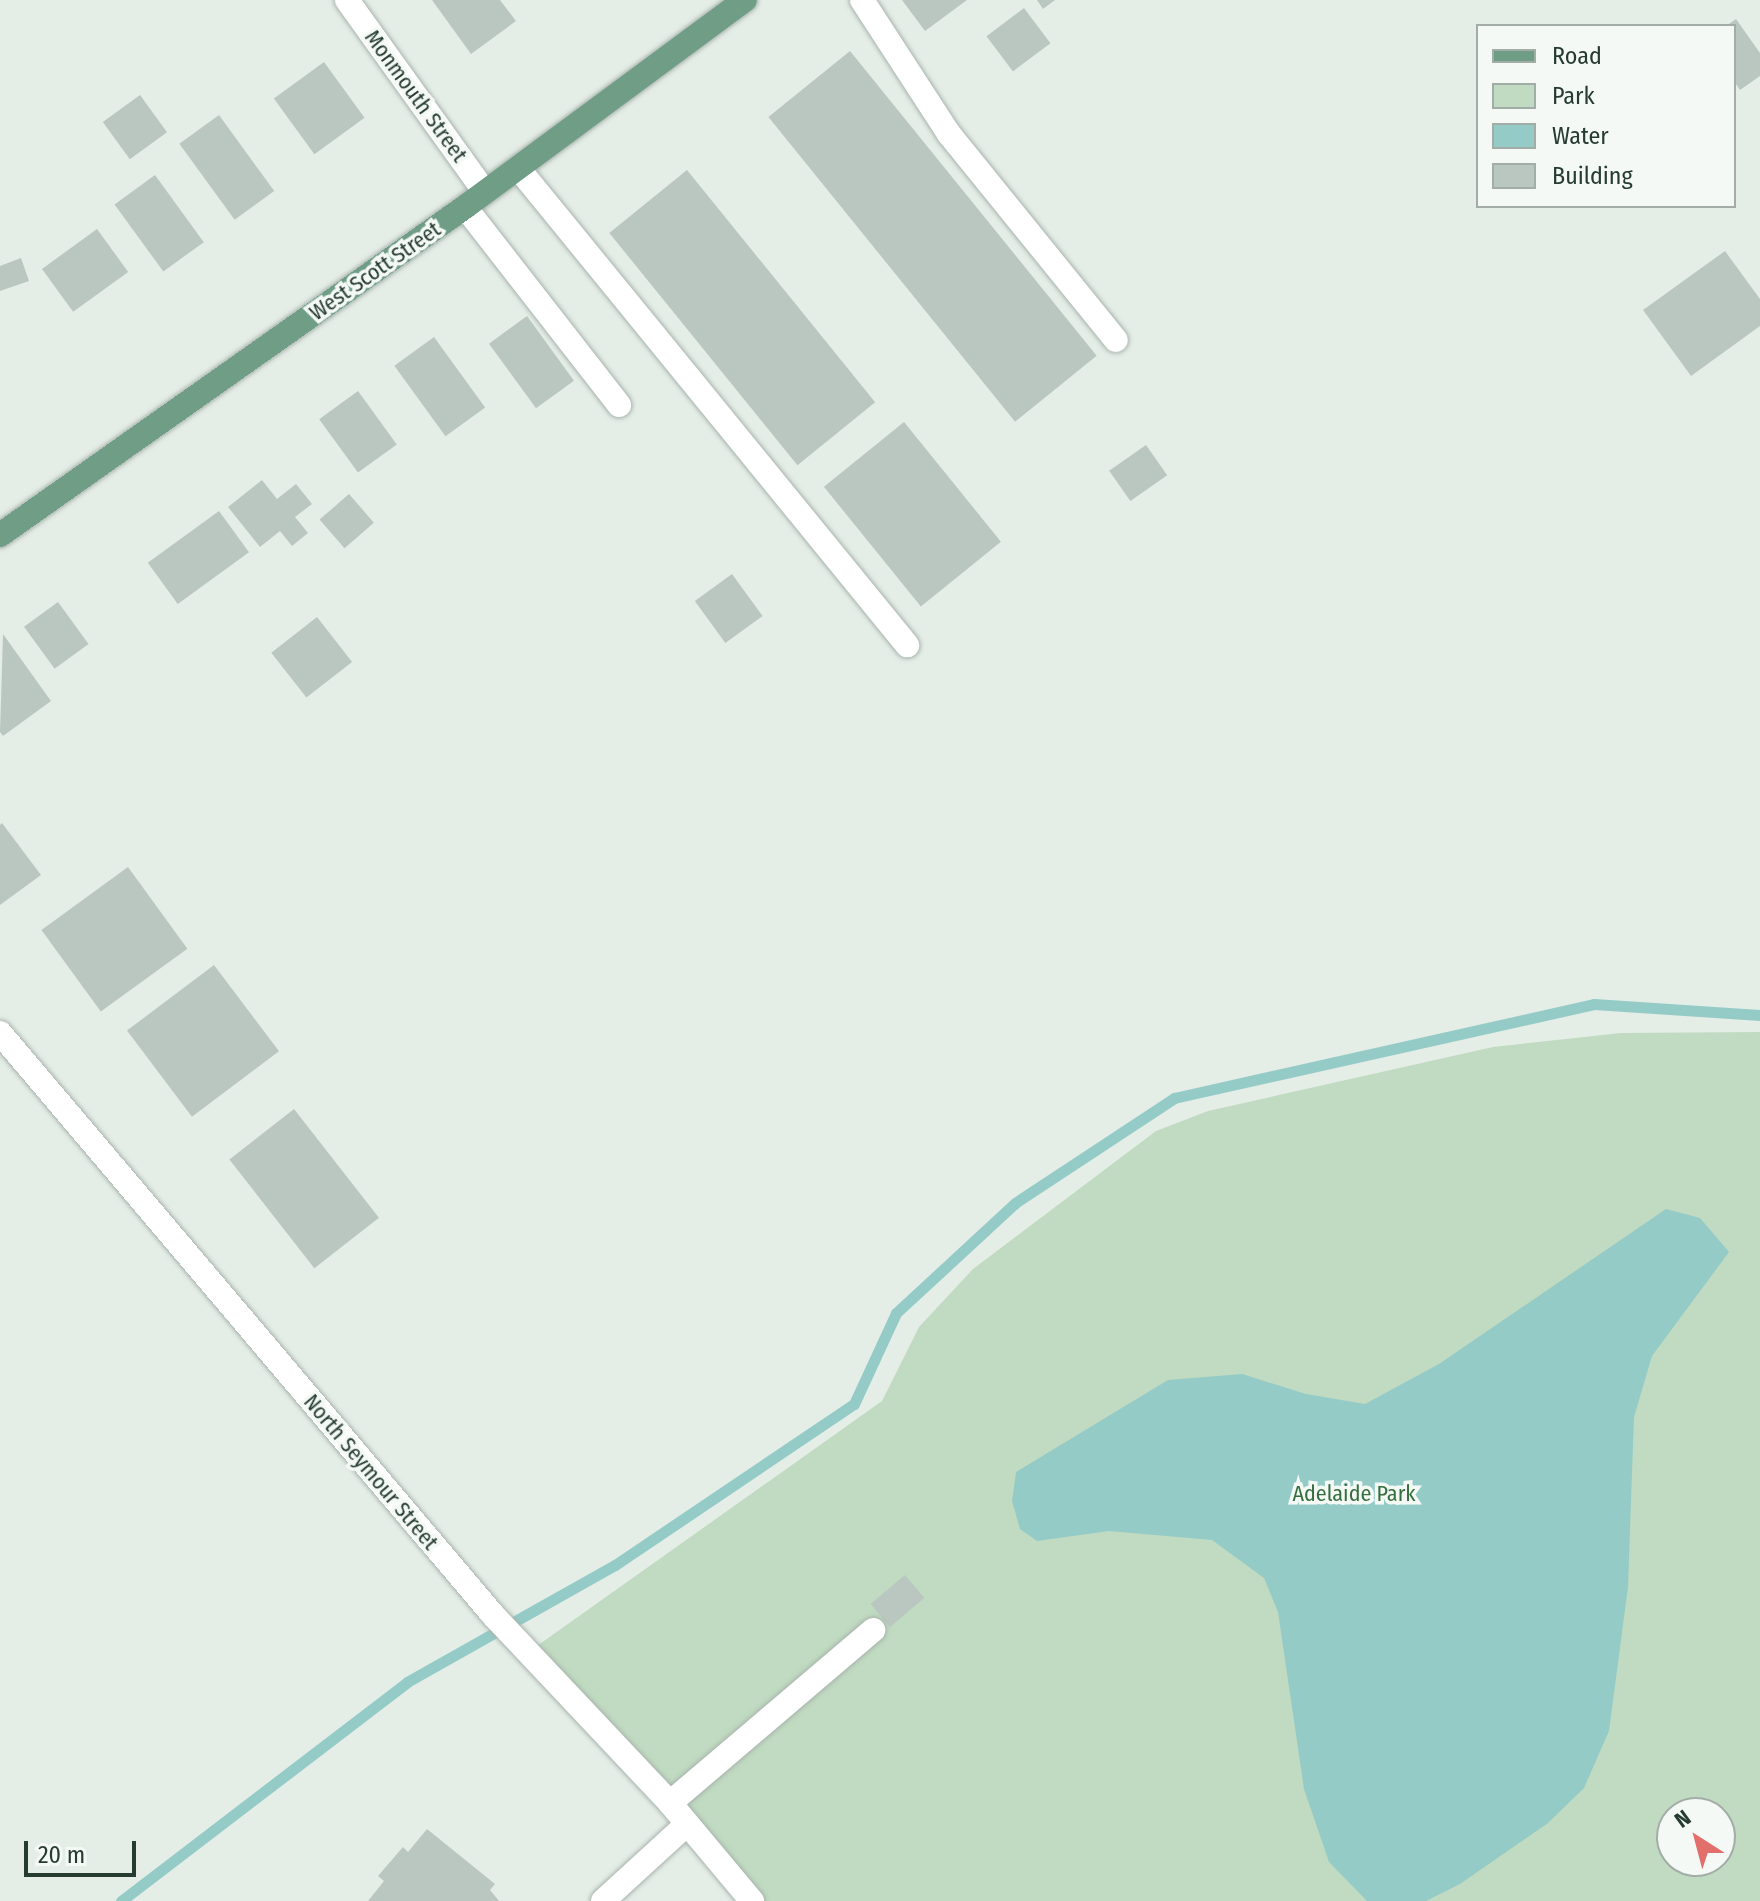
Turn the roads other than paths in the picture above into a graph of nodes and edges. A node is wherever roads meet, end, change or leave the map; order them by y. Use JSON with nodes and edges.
{"nodes":[{"id":1,"x":347,"y":0,"type":"edge"},
{"id":2,"x":745,"y":0,"type":"edge"},
{"id":3,"x":862,"y":0,"type":"edge"},
{"id":4,"x":518,"y":168,"type":"junction"},
{"id":5,"x":485,"y":192,"type":"junction"},
{"id":6,"x":465,"y":207,"type":"junction"},
{"id":7,"x":1116,"y":340,"type":"dead end"},
{"id":8,"x":619,"y":405,"type":"dead end"},
{"id":9,"x":0,"y":535,"type":"edge"},
{"id":10,"x":907,"y":645,"type":"dead end"},
{"id":11,"x":0,"y":1033,"type":"edge"},
{"id":12,"x":873,"y":1630,"type":"dead end"},
{"id":13,"x":670,"y":1803,"type":"junction"},
{"id":14,"x":687,"y":1824,"type":"junction"},
{"id":15,"x":603,"y":1901,"type":"edge"},
{"id":16,"x":752,"y":1901,"type":"edge"}],
"edges":[{"from":1,"to":5,"type":"street","name":"Monmouth Street"},
{"from":2,"to":4,"type":"main road","name":"West Scott Street"},
{"from":3,"to":7,"type":"street"},
{"from":4,"to":5,"type":"main road","name":"West Scott Street"},
{"from":4,"to":10,"type":"street"},
{"from":5,"to":6,"type":"main road","name":"West Scott Street"},
{"from":6,"to":8,"type":"street"},
{"from":6,"to":9,"type":"main road","name":"West Scott Street"},
{"from":11,"to":13,"type":"street","name":"North Seymour Street"},
{"from":12,"to":13,"type":"street"},
{"from":13,"to":14,"type":"street","name":"North Seymour Street"},
{"from":14,"to":15,"type":"street"},
{"from":14,"to":16,"type":"street","name":"North Seymour Street"}]}
